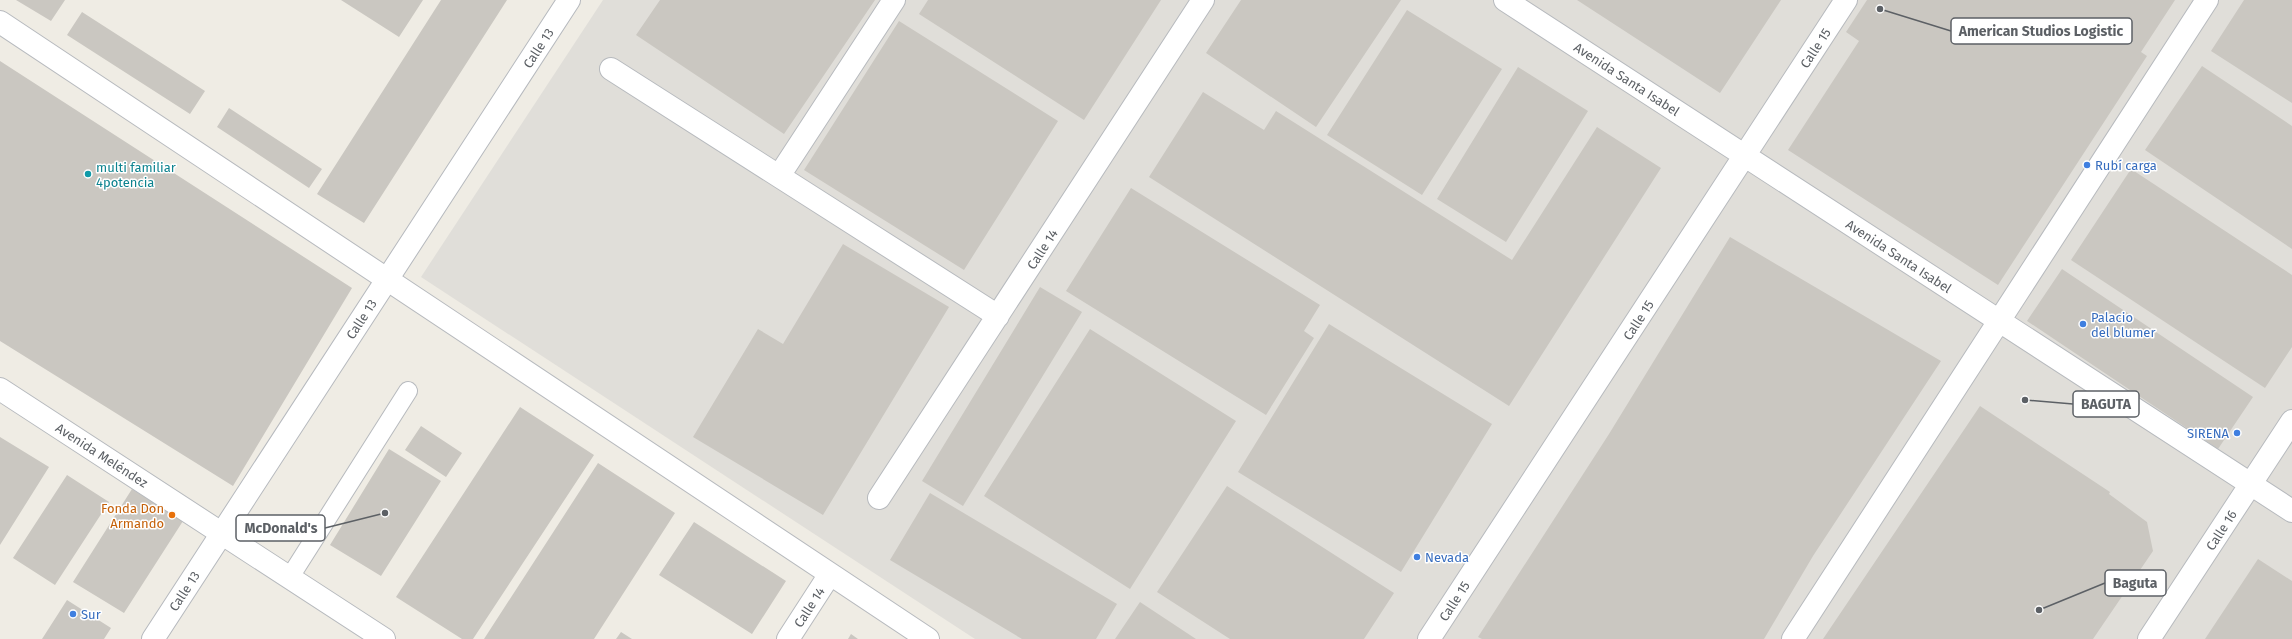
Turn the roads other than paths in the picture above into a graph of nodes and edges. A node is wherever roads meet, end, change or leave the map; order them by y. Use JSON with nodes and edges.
{"nodes":[{"id":1,"x":569,"y":0,"type":"edge"},
{"id":2,"x":894,"y":0,"type":"edge"},
{"id":3,"x":1204,"y":0,"type":"edge"},
{"id":4,"x":1505,"y":0,"type":"edge"},
{"id":5,"x":1846,"y":0,"type":"edge"},
{"id":6,"x":2207,"y":0,"type":"edge"},
{"id":7,"x":0,"y":22,"type":"edge"},
{"id":8,"x":611,"y":69,"type":"dead end"},
{"id":9,"x":1745,"y":156,"type":"junction"},
{"id":10,"x":779,"y":176,"type":"junction"},
{"id":11,"x":387,"y":279,"type":"junction"},
{"id":12,"x":998,"y":316,"type":"junction"},
{"id":13,"x":1999,"y":321,"type":"junction"},
{"id":14,"x":0,"y":389,"type":"edge"},
{"id":15,"x":408,"y":391,"type":"dead end"},
{"id":16,"x":2292,"y":421,"type":"edge"},
{"id":17,"x":2251,"y":484,"type":"junction"},
{"id":18,"x":879,"y":498,"type":"dead end"},
{"id":19,"x":2292,"y":511,"type":"edge"},
{"id":20,"x":221,"y":533,"type":"junction"},
{"id":21,"x":830,"y":574,"type":"junction"},
{"id":22,"x":290,"y":577,"type":"junction"},
{"id":23,"x":153,"y":639,"type":"edge"},
{"id":24,"x":384,"y":639,"type":"edge"},
{"id":25,"x":788,"y":639,"type":"edge"},
{"id":26,"x":928,"y":639,"type":"edge"},
{"id":27,"x":1429,"y":639,"type":"edge"},
{"id":28,"x":1793,"y":639,"type":"edge"},
{"id":29,"x":2149,"y":639,"type":"edge"}],
"edges":[{"from":1,"to":11,"type":"street","name":"Calle 13"},
{"from":2,"to":10,"type":"street"},
{"from":3,"to":12,"type":"street","name":"Calle 14"},
{"from":4,"to":9,"type":"street","name":"Avenida Santa Isabel"},
{"from":5,"to":9,"type":"street","name":"Calle 15"},
{"from":6,"to":13,"type":"street"},
{"from":7,"to":11,"type":"street"},
{"from":8,"to":10,"type":"street"},
{"from":9,"to":13,"type":"street","name":"Avenida Santa Isabel"},
{"from":9,"to":27,"type":"street","name":"Calle 15"},
{"from":10,"to":12,"type":"street"},
{"from":11,"to":20,"type":"street","name":"Calle 13"},
{"from":11,"to":21,"type":"street"},
{"from":12,"to":18,"type":"street","name":"Calle 14"},
{"from":13,"to":17,"type":"street","name":"Avenida Santa Isabel"},
{"from":13,"to":28,"type":"street"},
{"from":14,"to":20,"type":"street","name":"Avenida Meléndez"},
{"from":15,"to":22,"type":"lane"},
{"from":16,"to":17,"type":"street","name":"Calle 16"},
{"from":17,"to":19,"type":"street","name":"Avenida Santa Isabel"},
{"from":17,"to":29,"type":"street","name":"Calle 16"},
{"from":20,"to":22,"type":"street","name":"Avenida Meléndez"},
{"from":20,"to":23,"type":"street","name":"Calle 13"},
{"from":21,"to":25,"type":"street","name":"Calle 14"},
{"from":21,"to":26,"type":"street"},
{"from":22,"to":24,"type":"street","name":"Avenida Meléndez"}]}
